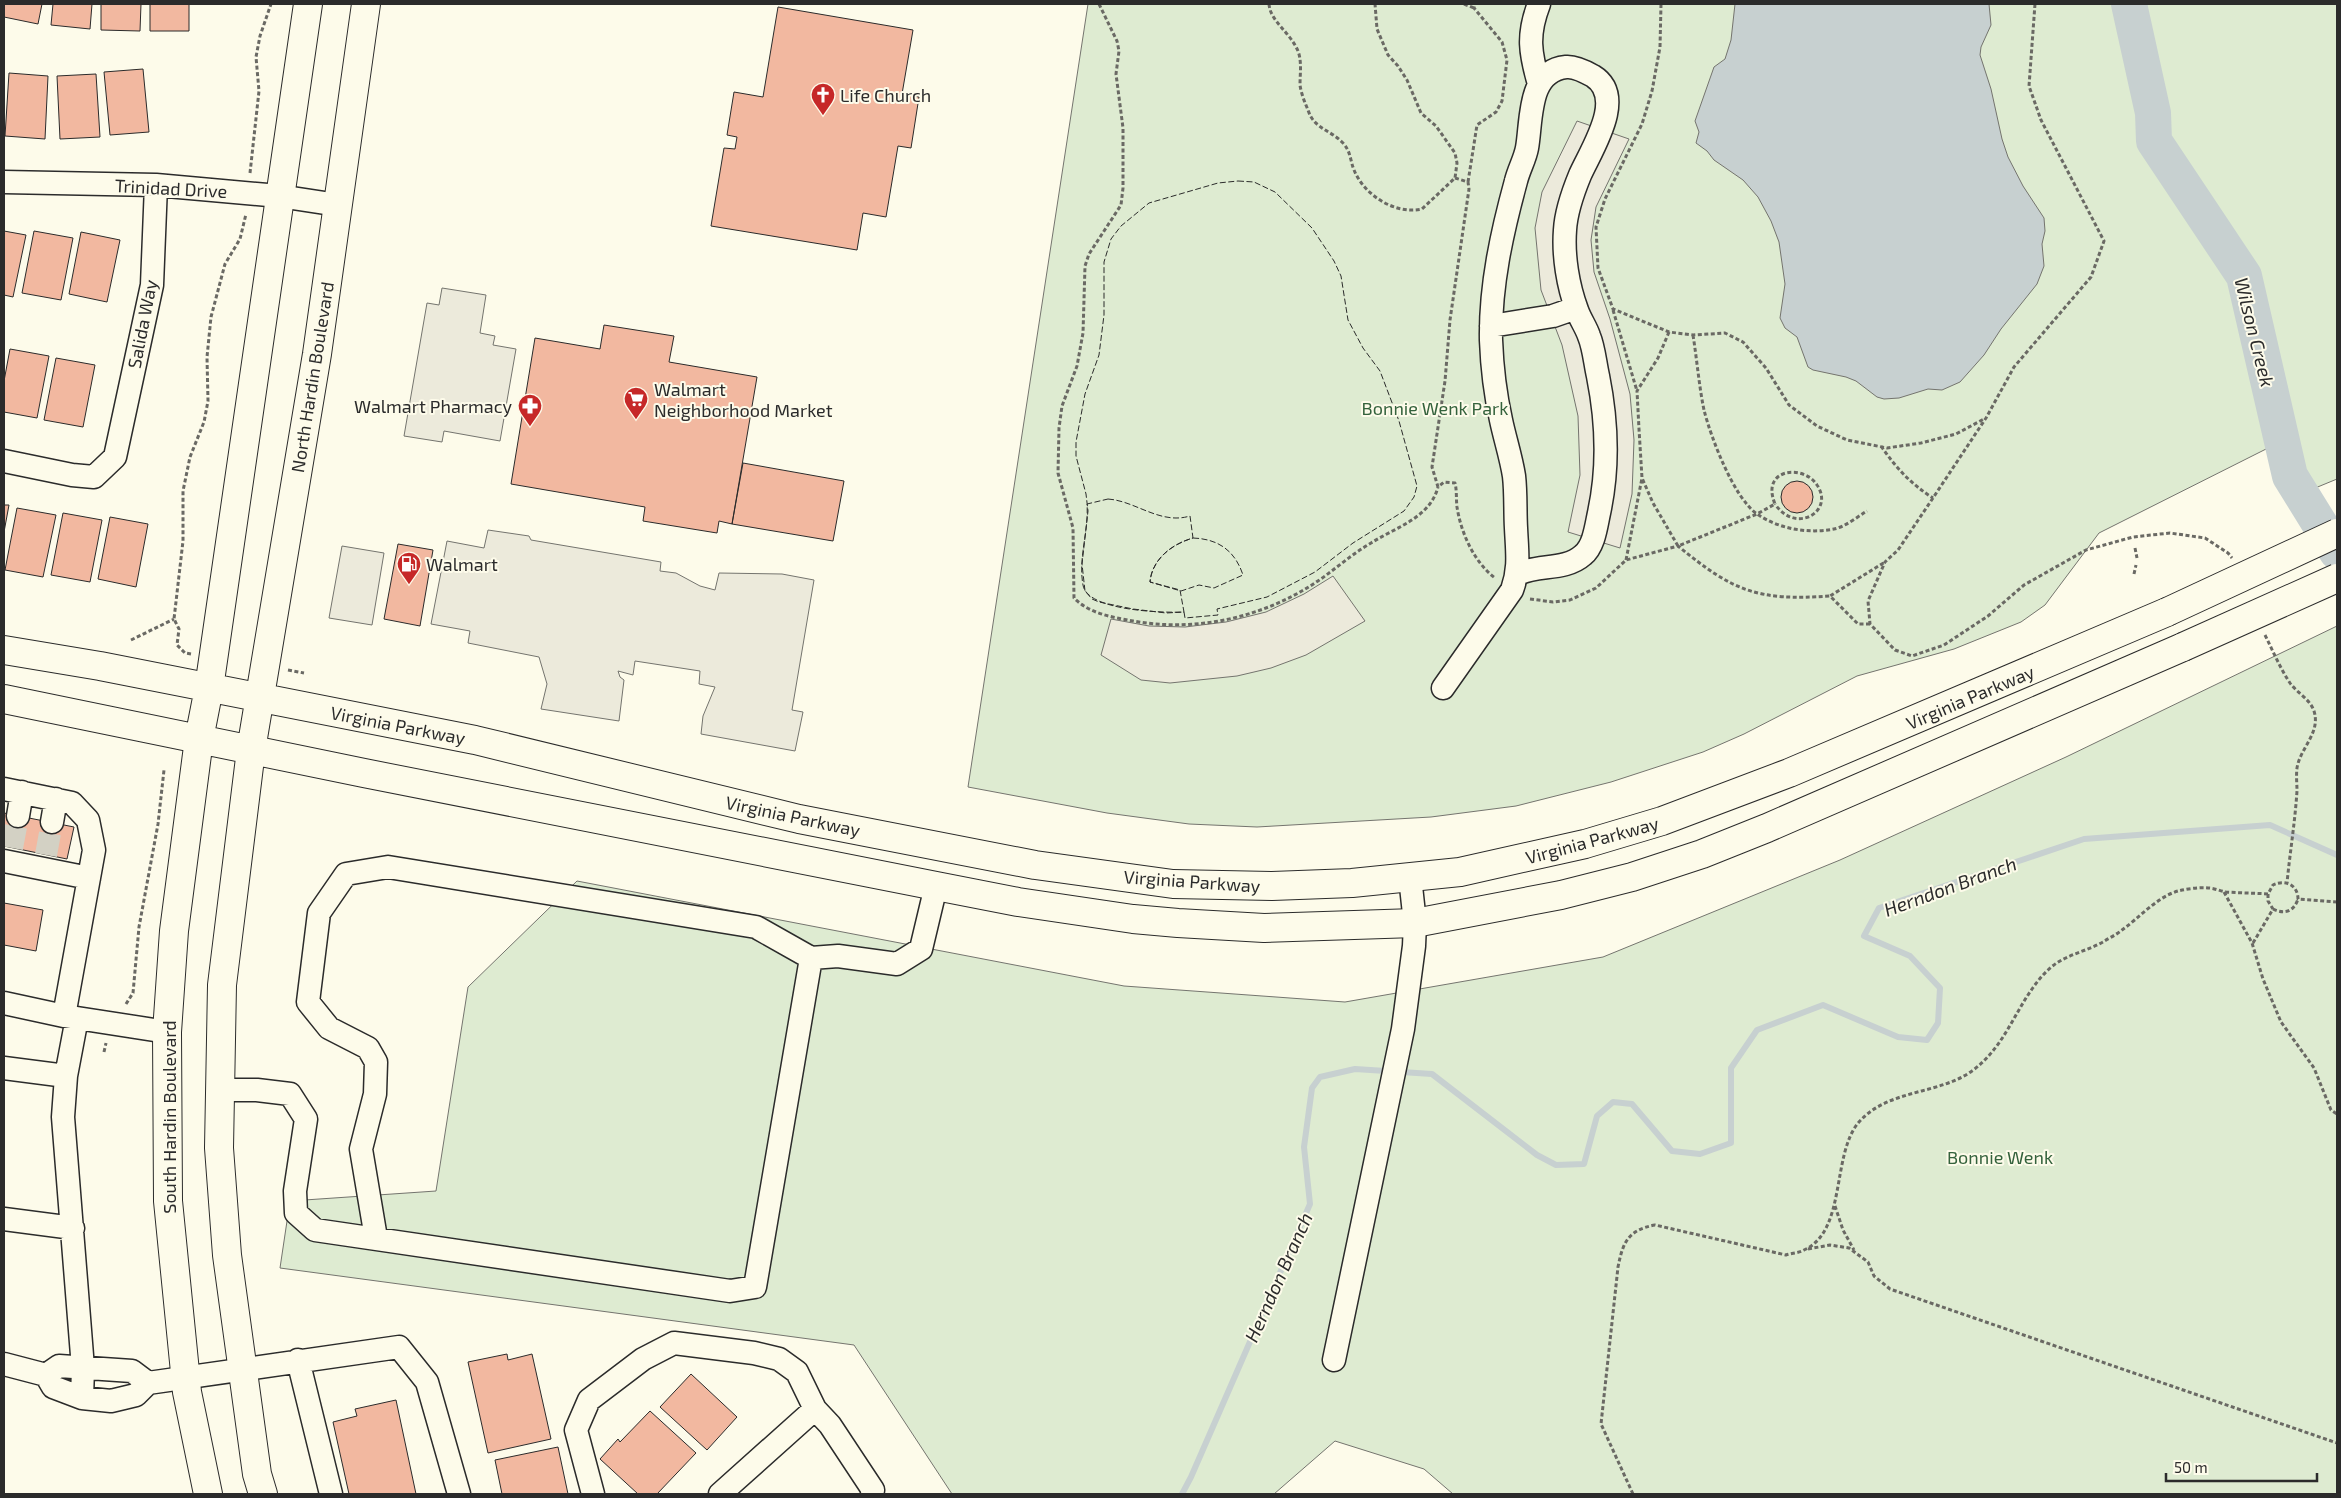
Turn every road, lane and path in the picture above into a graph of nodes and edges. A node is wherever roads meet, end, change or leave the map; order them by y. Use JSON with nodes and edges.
{"nodes":[{"id":1,"x":271,"y":4,"type":"edge"},
{"id":2,"x":308,"y":4,"type":"edge"},
{"id":3,"x":366,"y":4,"type":"edge"},
{"id":4,"x":1099,"y":4,"type":"edge"},
{"id":5,"x":1269,"y":4,"type":"edge"},
{"id":6,"x":1375,"y":4,"type":"edge"},
{"id":7,"x":1464,"y":4,"type":"edge"},
{"id":8,"x":1539,"y":4,"type":"edge"},
{"id":9,"x":1661,"y":4,"type":"edge"},
{"id":10,"x":2035,"y":4,"type":"edge"},
{"id":11,"x":1474,"y":6,"type":"edge"},
{"id":12,"x":1539,"y":84,"type":"junction"},
{"id":13,"x":1455,"y":178,"type":"junction"},
{"id":14,"x":4,"y":182,"type":"edge"},
{"id":15,"x":1468,"y":182,"type":"junction"},
{"id":16,"x":156,"y":185,"type":"junction"},
{"id":17,"x":248,"y":193,"type":"junction"},
{"id":18,"x":279,"y":196,"type":"junction"},
{"id":19,"x":338,"y":205,"type":"junction"},
{"id":20,"x":1576,"y":308,"type":"junction"},
{"id":21,"x":1613,"y":309,"type":"junction"},
{"id":22,"x":1491,"y":326,"type":"junction"},
{"id":23,"x":1669,"y":332,"type":"junction"},
{"id":24,"x":1693,"y":335,"type":"junction"},
{"id":25,"x":1637,"y":391,"type":"junction"},
{"id":26,"x":1986,"y":418,"type":"junction"},
{"id":27,"x":1881,"y":446,"type":"junction"},
{"id":28,"x":4,"y":461,"type":"edge"},
{"id":29,"x":1642,"y":478,"type":"junction"},
{"id":30,"x":1438,"y":487,"type":"junction"},
{"id":31,"x":1933,"y":498,"type":"junction"},
{"id":32,"x":1775,"y":504,"type":"junction"},
{"id":33,"x":1867,"y":511,"type":"dead end"},
{"id":34,"x":1756,"y":514,"type":"junction"},
{"id":35,"x":2337,"y":533,"type":"edge"},
{"id":36,"x":1678,"y":546,"type":"junction"},
{"id":37,"x":2135,"y":548,"type":"dead end"},
{"id":38,"x":2137,"y":558,"type":"dead end"},
{"id":39,"x":1626,"y":560,"type":"junction"},
{"id":40,"x":1885,"y":562,"type":"junction"},
{"id":41,"x":2136,"y":565,"type":"dead end"},
{"id":42,"x":2134,"y":574,"type":"dead end"},
{"id":43,"x":2337,"y":578,"type":"edge"},
{"id":44,"x":1515,"y":582,"type":"junction"},
{"id":45,"x":1830,"y":596,"type":"junction"},
{"id":46,"x":174,"y":619,"type":"junction"},
{"id":47,"x":131,"y":640,"type":"dead end"},
{"id":48,"x":177,"y":645,"type":"dead end"},
{"id":49,"x":4,"y":650,"type":"edge"},
{"id":50,"x":209,"y":688,"type":"junction"},
{"id":51,"x":1443,"y":688,"type":"dead end"},
{"id":52,"x":260,"y":698,"type":"junction"},
{"id":53,"x":4,"y":699,"type":"edge"},
{"id":54,"x":199,"y":739,"type":"junction"},
{"id":55,"x":251,"y":750,"type":"junction"},
{"id":56,"x":164,"y":770,"type":"dead end"},
{"id":57,"x":13,"y":790,"type":"edge"},
{"id":58,"x":2297,"y":790,"type":"dead end"},
{"id":59,"x":56,"y":799,"type":"junction"},
{"id":60,"x":18,"y":816,"type":"tunnel mouth"},
{"id":61,"x":52,"y":822,"type":"tunnel mouth"},
{"id":62,"x":944,"y":846,"type":"junction"},
{"id":63,"x":8,"y":857,"type":"edge"},
{"id":64,"x":1410,"y":877,"type":"junction"},
{"id":65,"x":89,"y":878,"type":"junction"},
{"id":66,"x":2286,"y":883,"type":"junction"},
{"id":67,"x":936,"y":886,"type":"junction"},
{"id":68,"x":2224,"y":892,"type":"junction"},
{"id":69,"x":2268,"y":894,"type":"junction"},
{"id":70,"x":2298,"y":899,"type":"junction"},
{"id":71,"x":2337,"y":902,"type":"edge"},
{"id":72,"x":2273,"y":909,"type":"junction"},
{"id":73,"x":1415,"y":923,"type":"junction"},
{"id":74,"x":2252,"y":944,"type":"junction"},
{"id":75,"x":811,"y":958,"type":"junction"},
{"id":76,"x":4,"y":1003,"type":"edge"},
{"id":77,"x":70,"y":1017,"type":"junction"},
{"id":78,"x":110,"y":1023,"type":"junction"},
{"id":79,"x":167,"y":1032,"type":"junction"},
{"id":80,"x":104,"y":1052,"type":"dead end"},
{"id":81,"x":4,"y":1068,"type":"edge"},
{"id":82,"x":66,"y":1076,"type":"junction"},
{"id":83,"x":220,"y":1090,"type":"junction"},
{"id":84,"x":2337,"y":1114,"type":"edge"},
{"id":85,"x":1835,"y":1206,"type":"junction"},
{"id":86,"x":4,"y":1219,"type":"edge"},
{"id":87,"x":73,"y":1228,"type":"junction"},
{"id":88,"x":376,"y":1238,"type":"junction"},
{"id":89,"x":1804,"y":1250,"type":"junction"},
{"id":90,"x":1856,"y":1253,"type":"junction"},
{"id":91,"x":298,"y":1360,"type":"junction"},
{"id":92,"x":1334,"y":1360,"type":"dead end"},
{"id":93,"x":4,"y":1364,"type":"edge"},
{"id":94,"x":83,"y":1368,"type":"junction"},
{"id":95,"x":242,"y":1368,"type":"junction"},
{"id":96,"x":46,"y":1375,"type":"junction"},
{"id":97,"x":185,"y":1376,"type":"junction"},
{"id":98,"x":148,"y":1383,"type":"junction"},
{"id":99,"x":82,"y":1398,"type":"junction"},
{"id":100,"x":815,"y":1409,"type":"junction"},
{"id":101,"x":2337,"y":1443,"type":"edge"},
{"id":102,"x":208,"y":1494,"type":"edge"},
{"id":103,"x":263,"y":1494,"type":"edge"},
{"id":104,"x":331,"y":1494,"type":"edge"},
{"id":105,"x":459,"y":1494,"type":"edge"},
{"id":106,"x":593,"y":1494,"type":"edge"},
{"id":107,"x":720,"y":1494,"type":"edge"},
{"id":108,"x":872,"y":1494,"type":"edge"},
{"id":109,"x":1633,"y":1494,"type":"edge"}],
"edges":[{"from":1,"to":17,"type":"path"},
{"from":2,"to":18,"type":"main road"},
{"from":3,"to":19,"type":"main road","name":"North Hardin Boulevard"},
{"from":4,"to":30,"type":"path"},
{"from":5,"to":13,"type":"path"},
{"from":6,"to":13,"type":"path"},
{"from":7,"to":11,"type":"path"},
{"from":8,"to":12,"type":"street"},
{"from":9,"to":21,"type":"path"},
{"from":10,"to":26,"type":"path"},
{"from":11,"to":15,"type":"path"},
{"from":12,"to":20,"type":"street"},
{"from":12,"to":22,"type":"street"},
{"from":13,"to":15,"type":"path"},
{"from":14,"to":16,"type":"street","name":"Trinidad Drive"},
{"from":15,"to":30,"type":"path"},
{"from":16,"to":17,"type":"street","name":"Trinidad Drive"},
{"from":16,"to":28,"type":"street","name":"Salida Way"},
{"from":17,"to":18,"type":"street","name":"Trinidad Drive"},
{"from":17,"to":46,"type":"path"},
{"from":18,"to":19,"type":"street","name":"Trinidad Drive"},
{"from":18,"to":50,"type":"main road"},
{"from":19,"to":52,"type":"main road","name":"North Hardin Boulevard"},
{"from":20,"to":22,"type":"street"},
{"from":20,"to":44,"type":"street"},
{"from":21,"to":23,"type":"path"},
{"from":21,"to":25,"type":"path"},
{"from":22,"to":44,"type":"street"},
{"from":23,"to":24,"type":"path"},
{"from":23,"to":25,"type":"path"},
{"from":24,"to":27,"type":"path"},
{"from":24,"to":34,"type":"path"},
{"from":25,"to":29,"type":"path"},
{"from":26,"to":27,"type":"path"},
{"from":26,"to":31,"type":"path"},
{"from":27,"to":31,"type":"path"},
{"from":29,"to":36,"type":"path"},
{"from":29,"to":39,"type":"path"},
{"from":30,"to":44,"type":"path"},
{"from":31,"to":40,"type":"path"},
{"from":32,"to":32,"type":"path"},
{"from":32,"to":34,"type":"path"},
{"from":33,"to":34,"type":"path"},
{"from":34,"to":36,"type":"path"},
{"from":35,"to":64,"type":"main road","name":"Virginia Parkway","bridge":true},
{"from":36,"to":39,"type":"path"},
{"from":36,"to":45,"type":"path"},
{"from":37,"to":38,"type":"path"},
{"from":39,"to":44,"type":"path"},
{"from":40,"to":45,"type":"path"},
{"from":40,"to":45,"type":"path"},
{"from":41,"to":42,"type":"path"},
{"from":43,"to":73,"type":"main road","bridge":true},
{"from":44,"to":51,"type":"street"},
{"from":46,"to":47,"type":"path"},
{"from":46,"to":48,"type":"path"},
{"from":49,"to":50,"type":"main road","name":"Virginia Parkway"},
{"from":50,"to":52,"type":"main road","name":"Virginia Parkway"},
{"from":50,"to":54,"type":"main road"},
{"from":52,"to":55,"type":"main road","name":"North Hardin Boulevard"},
{"from":52,"to":62,"type":"main road","name":"Virginia Parkway"},
{"from":53,"to":54,"type":"main road"},
{"from":54,"to":55,"type":"main road"},
{"from":54,"to":79,"type":"main road","name":"South Hardin Boulevard"},
{"from":55,"to":67,"type":"main road"},
{"from":55,"to":83,"type":"main road"},
{"from":56,"to":78,"type":"path"},
{"from":57,"to":59,"type":"street"},
{"from":57,"to":60,"type":"street"},
{"from":58,"to":66,"type":"path"},
{"from":59,"to":61,"type":"street"},
{"from":59,"to":65,"type":"street"},
{"from":62,"to":64,"type":"main road","name":"Virginia Parkway"},
{"from":62,"to":67,"type":"main road"},
{"from":63,"to":65,"type":"street"},
{"from":64,"to":73,"type":"street"},
{"from":65,"to":77,"type":"street"},
{"from":66,"to":69,"type":"path"},
{"from":66,"to":70,"type":"path"},
{"from":67,"to":73,"type":"main road"},
{"from":67,"to":75,"type":"street"},
{"from":68,"to":69,"type":"path"},
{"from":68,"to":74,"type":"path"},
{"from":68,"to":85,"type":"path"},
{"from":69,"to":72,"type":"path"},
{"from":70,"to":71,"type":"path"},
{"from":70,"to":72,"type":"path"},
{"from":72,"to":74,"type":"path"},
{"from":73,"to":92,"type":"street"},
{"from":74,"to":84,"type":"path"},
{"from":75,"to":88,"type":"street"},
{"from":75,"to":88,"type":"street"},
{"from":76,"to":77,"type":"street"},
{"from":77,"to":78,"type":"street"},
{"from":77,"to":82,"type":"street"},
{"from":78,"to":79,"type":"street"},
{"from":78,"to":80,"type":"path"},
{"from":79,"to":97,"type":"main road","name":"South Hardin Boulevard"},
{"from":81,"to":82,"type":"street"},
{"from":82,"to":87,"type":"street"},
{"from":83,"to":88,"type":"street"},
{"from":83,"to":95,"type":"main road"},
{"from":85,"to":89,"type":"path"},
{"from":85,"to":90,"type":"path"},
{"from":86,"to":87,"type":"street"},
{"from":87,"to":94,"type":"street"},
{"from":89,"to":90,"type":"path"},
{"from":89,"to":109,"type":"path"},
{"from":90,"to":101,"type":"path"},
{"from":91,"to":95,"type":"street"},
{"from":91,"to":104,"type":"street"},
{"from":91,"to":105,"type":"street"},
{"from":93,"to":96,"type":"street"},
{"from":94,"to":96,"type":"street"},
{"from":94,"to":98,"type":"street"},
{"from":94,"to":99,"type":"street"},
{"from":95,"to":97,"type":"street"},
{"from":95,"to":103,"type":"main road"},
{"from":96,"to":99,"type":"street"},
{"from":97,"to":98,"type":"street"},
{"from":97,"to":102,"type":"main road","name":"South Hardin Boulevard"},
{"from":98,"to":99,"type":"street"},
{"from":100,"to":106,"type":"street"},
{"from":100,"to":107,"type":"street"},
{"from":100,"to":108,"type":"street"}]}
